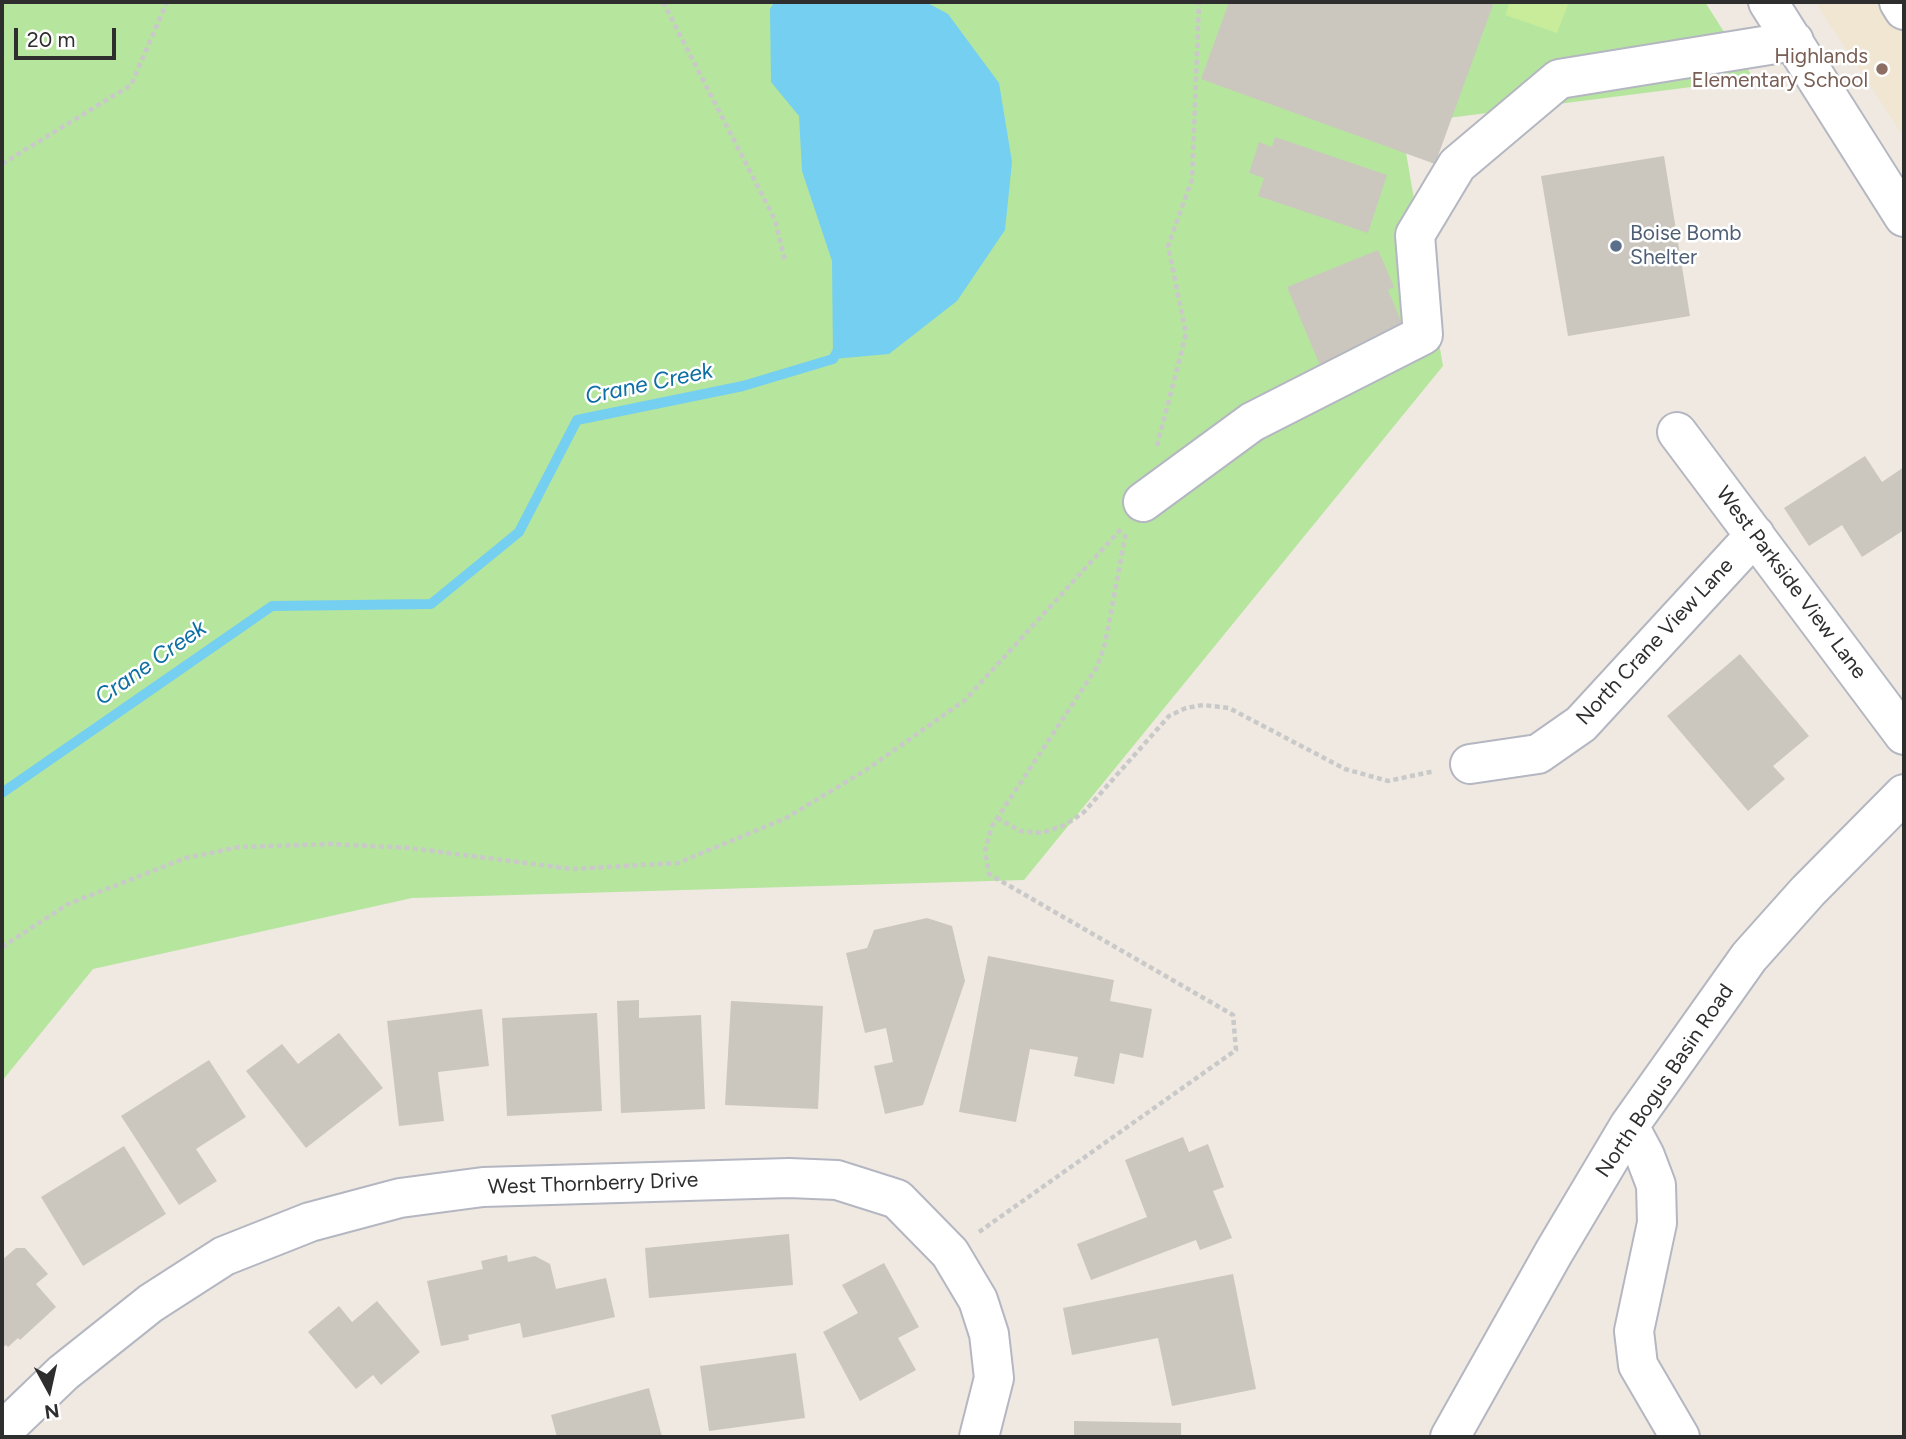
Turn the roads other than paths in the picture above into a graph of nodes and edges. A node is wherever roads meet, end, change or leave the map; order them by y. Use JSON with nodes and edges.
{"nodes":[{"id":1,"x":1768,"y":2,"type":"edge"},
{"id":2,"x":1899,"y":2,"type":"edge"},
{"id":3,"x":1904,"y":10,"type":"edge"},
{"id":4,"x":1794,"y":41,"type":"junction"},
{"id":5,"x":1904,"y":217,"type":"edge"},
{"id":6,"x":1677,"y":432,"type":"dead end"},
{"id":7,"x":1143,"y":502,"type":"road end"},
{"id":8,"x":1755,"y":535,"type":"junction"},
{"id":9,"x":1904,"y":735,"type":"edge"},
{"id":10,"x":1470,"y":764,"type":"road end"},
{"id":11,"x":1904,"y":794,"type":"edge"},
{"id":12,"x":1629,"y":1126,"type":"junction"},
{"id":13,"x":2,"y":1427,"type":"edge"},
{"id":14,"x":979,"y":1437,"type":"edge"},
{"id":15,"x":1450,"y":1437,"type":"edge"},
{"id":16,"x":1680,"y":1437,"type":"edge"}],
"edges":[{"from":1,"to":4,"type":"street"},
{"from":2,"to":3,"type":"street"},
{"from":4,"to":5,"type":"street"},
{"from":4,"to":7,"type":"street"},
{"from":6,"to":8,"type":"street","name":"West Parkside View Lane"},
{"from":8,"to":9,"type":"street","name":"West Parkside View Lane"},
{"from":8,"to":10,"type":"street","name":"North Crane View Lane"},
{"from":11,"to":12,"type":"street","name":"North Bogus Basin Road"},
{"from":12,"to":15,"type":"street","name":"North Bogus Basin Road"},
{"from":12,"to":16,"type":"street"},
{"from":13,"to":14,"type":"street","name":"West Thornberry Drive"}]}
